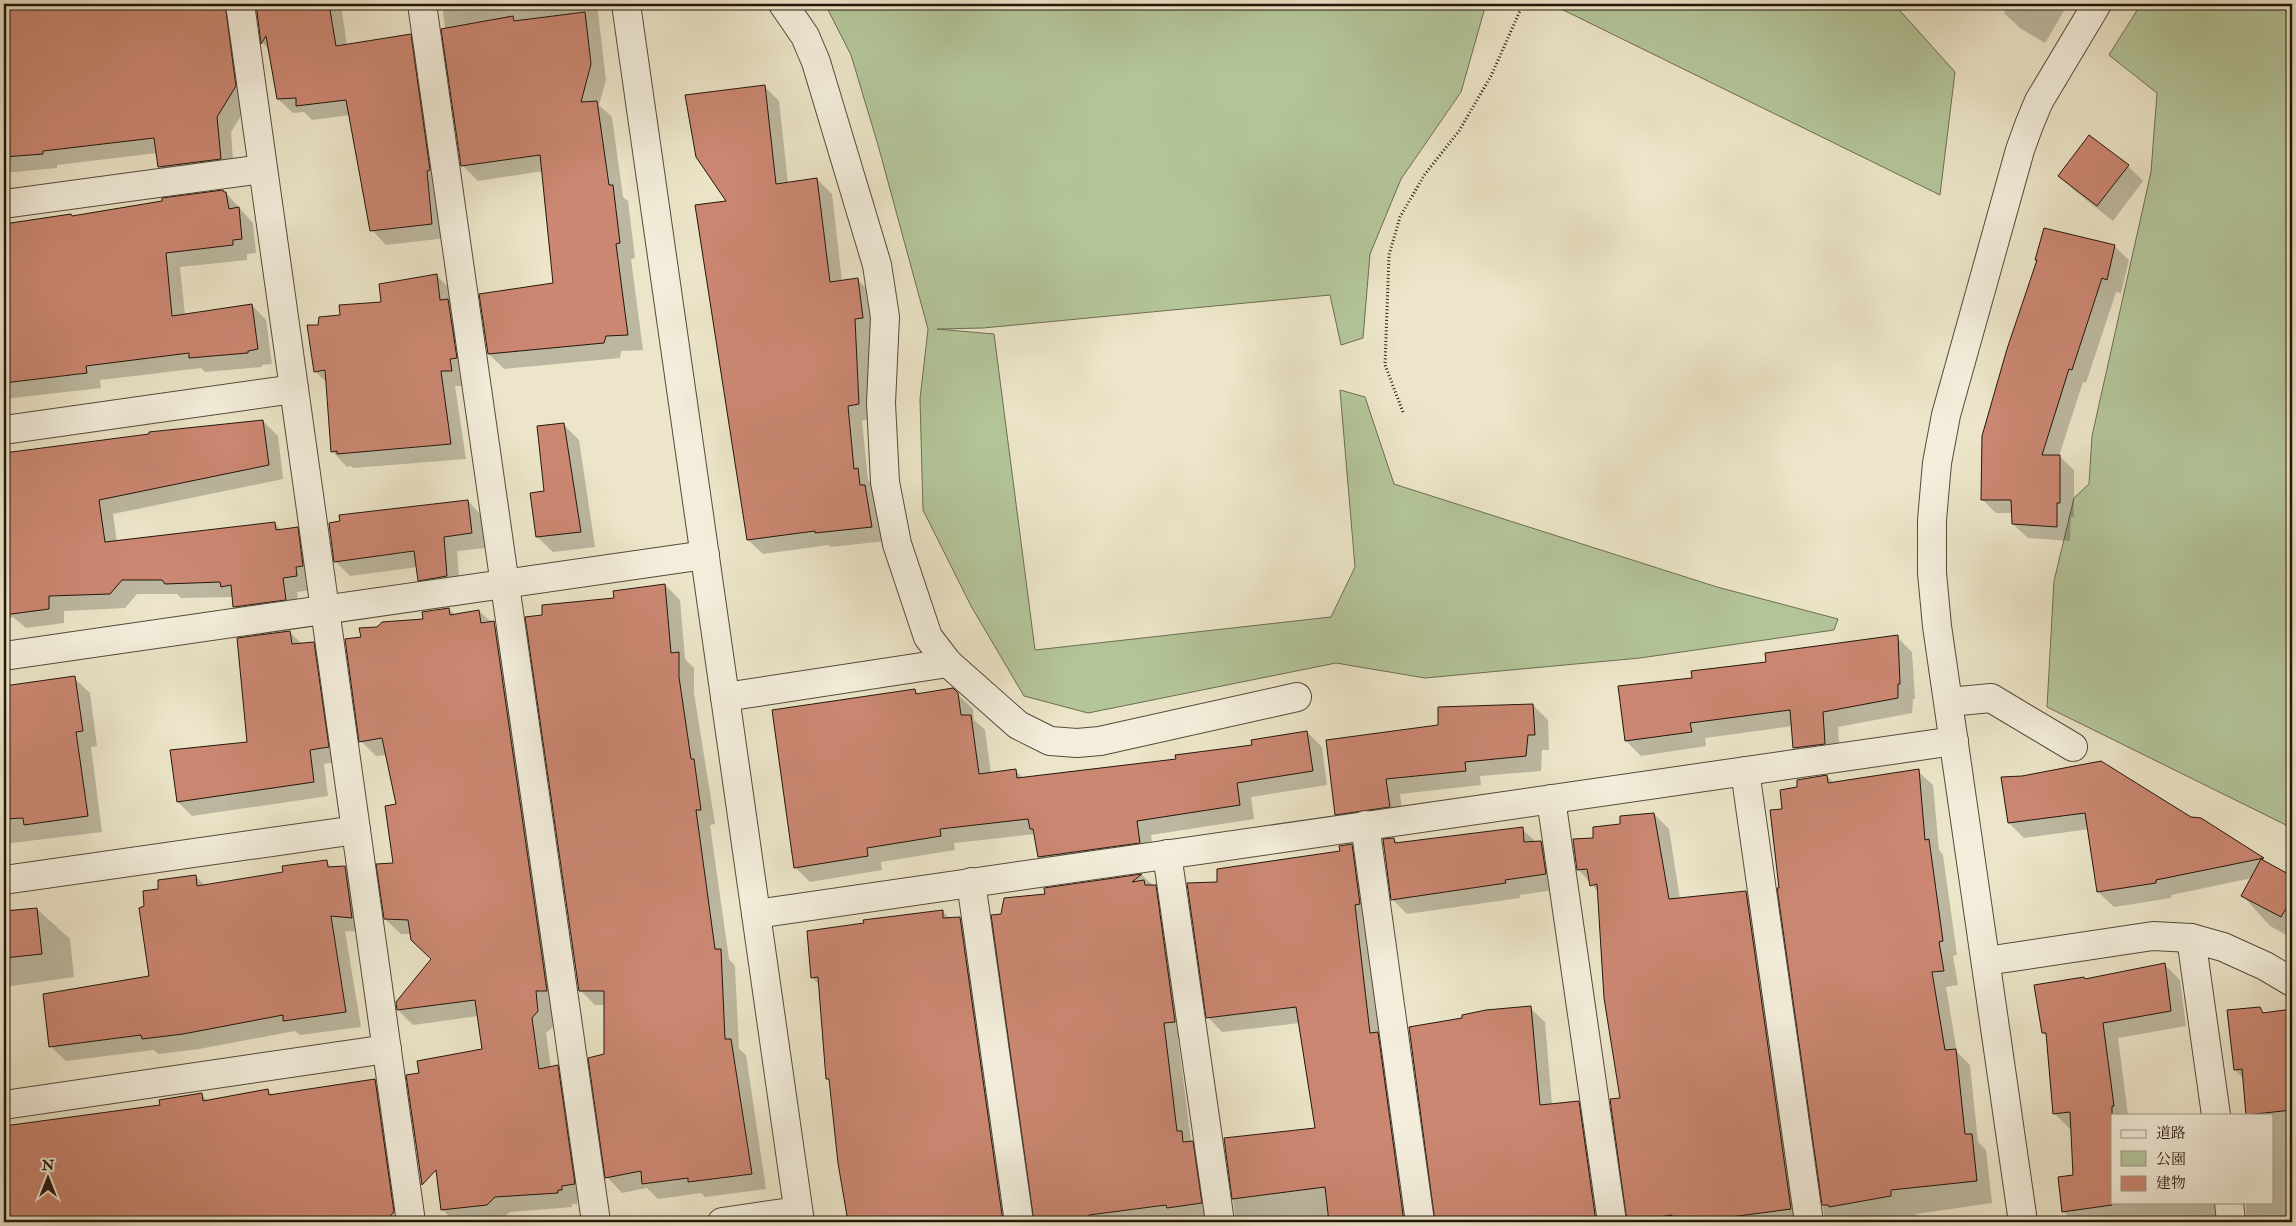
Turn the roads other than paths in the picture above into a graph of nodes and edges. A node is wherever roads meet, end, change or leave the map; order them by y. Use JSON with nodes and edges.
{"nodes":[{"id":1,"x":240,"y":4,"type":"edge"},
{"id":2,"x":422,"y":4,"type":"edge"},
{"id":3,"x":626,"y":4,"type":"edge"},
{"id":4,"x":783,"y":4,"type":"edge"},
{"id":5,"x":2097,"y":4,"type":"edge"},
{"id":6,"x":263,"y":169,"type":"junction"},
{"id":7,"x":4,"y":204,"type":"edge"},
{"id":8,"x":294,"y":389,"type":"junction"},
{"id":9,"x":4,"y":430,"type":"edge"},
{"id":10,"x":705,"y":554,"type":"junction"},
{"id":11,"x":506,"y":583,"type":"junction"},
{"id":12,"x":324,"y":610,"type":"junction"},
{"id":13,"x":4,"y":656,"type":"edge"},
{"id":14,"x":948,"y":663,"type":"junction"},
{"id":15,"x":725,"y":697,"type":"junction"},
{"id":16,"x":1297,"y":697,"type":"dead end"},
{"id":17,"x":1949,"y":702,"type":"junction"},
{"id":18,"x":1954,"y":740,"type":"junction"},
{"id":19,"x":2073,"y":747,"type":"dead end"},
{"id":20,"x":1745,"y":771,"type":"junction"},
{"id":21,"x":1552,"y":799,"type":"junction"},
{"id":22,"x":1365,"y":825,"type":"junction"},
{"id":23,"x":356,"y":830,"type":"junction"},
{"id":24,"x":1167,"y":854,"type":"junction"},
{"id":25,"x":4,"y":880,"type":"edge"},
{"id":26,"x":971,"y":882,"type":"junction"},
{"id":27,"x":756,"y":914,"type":"junction"},
{"id":28,"x":2191,"y":938,"type":"junction"},
{"id":29,"x":1986,"y":961,"type":"junction"},
{"id":30,"x":2292,"y":982,"type":"edge"},
{"id":31,"x":387,"y":1049,"type":"junction"},
{"id":32,"x":4,"y":1105,"type":"edge"},
{"id":33,"x":2216,"y":1114,"type":"edge"},
{"id":34,"x":2229,"y":1204,"type":"edge"},
{"id":35,"x":799,"y":1217,"type":"edge"},
{"id":36,"x":412,"y":1222,"type":"edge"},
{"id":37,"x":596,"y":1222,"type":"edge"},
{"id":38,"x":722,"y":1222,"type":"edge"},
{"id":39,"x":1019,"y":1222,"type":"edge"},
{"id":40,"x":1220,"y":1222,"type":"edge"},
{"id":41,"x":1420,"y":1222,"type":"edge"},
{"id":42,"x":1612,"y":1222,"type":"edge"},
{"id":43,"x":1810,"y":1222,"type":"edge"},
{"id":44,"x":2023,"y":1222,"type":"edge"},
{"id":45,"x":2231,"y":1222,"type":"edge"}],
"edges":[{"from":1,"to":6,"type":"street"},
{"from":2,"to":11,"type":"street"},
{"from":3,"to":10,"type":"street"},
{"from":4,"to":14,"type":"street"},
{"from":5,"to":17,"type":"street"},
{"from":6,"to":7,"type":"street"},
{"from":6,"to":8,"type":"street"},
{"from":8,"to":9,"type":"street"},
{"from":8,"to":12,"type":"street"},
{"from":10,"to":11,"type":"street"},
{"from":10,"to":15,"type":"street"},
{"from":11,"to":12,"type":"street"},
{"from":11,"to":37,"type":"street"},
{"from":12,"to":13,"type":"street"},
{"from":12,"to":23,"type":"street"},
{"from":14,"to":15,"type":"street"},
{"from":14,"to":16,"type":"street"},
{"from":15,"to":27,"type":"street"},
{"from":17,"to":18,"type":"street"},
{"from":17,"to":19,"type":"street"},
{"from":18,"to":20,"type":"street"},
{"from":18,"to":29,"type":"street"},
{"from":20,"to":21,"type":"street"},
{"from":20,"to":43,"type":"street"},
{"from":21,"to":22,"type":"street"},
{"from":21,"to":42,"type":"street"},
{"from":22,"to":24,"type":"street"},
{"from":22,"to":41,"type":"street"},
{"from":23,"to":25,"type":"street"},
{"from":23,"to":31,"type":"street"},
{"from":24,"to":26,"type":"street"},
{"from":24,"to":40,"type":"street"},
{"from":26,"to":27,"type":"street"},
{"from":26,"to":39,"type":"street"},
{"from":27,"to":35,"type":"street"},
{"from":28,"to":29,"type":"street"},
{"from":28,"to":30,"type":"street"},
{"from":28,"to":33,"type":"street"},
{"from":29,"to":44,"type":"street"},
{"from":31,"to":32,"type":"street"},
{"from":31,"to":36,"type":"street"},
{"from":34,"to":45,"type":"street"},
{"from":35,"to":38,"type":"street"}]}
